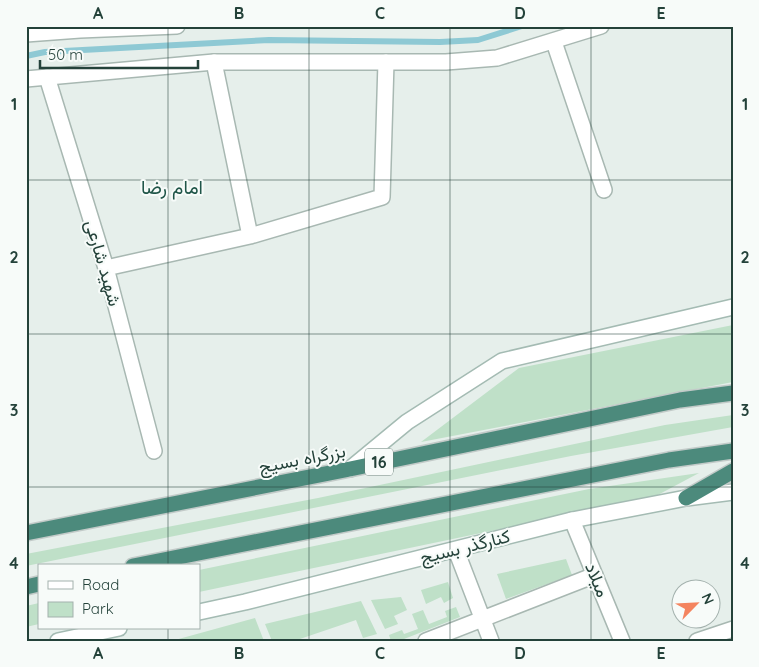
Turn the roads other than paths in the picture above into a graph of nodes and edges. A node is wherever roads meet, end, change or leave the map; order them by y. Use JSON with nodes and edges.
{"nodes":[{"id":1,"x":177,"y":26,"type":"edge"},
{"id":2,"x":601,"y":26,"type":"edge"},
{"id":3,"x":26,"y":34,"type":"edge"},
{"id":4,"x":554,"y":42,"type":"junction"},
{"id":5,"x":214,"y":62,"type":"junction"},
{"id":6,"x":386,"y":62,"type":"junction"},
{"id":7,"x":46,"y":77,"type":"junction"},
{"id":8,"x":26,"y":79,"type":"edge"},
{"id":9,"x":604,"y":190,"type":"dead end"},
{"id":10,"x":250,"y":236,"type":"junction"},
{"id":11,"x":106,"y":268,"type":"junction"},
{"id":12,"x":733,"y":306,"type":"edge"},
{"id":13,"x":733,"y":393,"type":"edge"},
{"id":14,"x":733,"y":451,"type":"edge"},
{"id":15,"x":154,"y":452,"type":"dead end"},
{"id":16,"x":350,"y":468,"type":"junction"},
{"id":17,"x":733,"y":472,"type":"edge"},
{"id":18,"x":733,"y":492,"type":"edge"},
{"id":19,"x":686,"y":498,"type":"junction"},
{"id":20,"x":572,"y":520,"type":"junction"},
{"id":21,"x":26,"y":527,"type":"edge"},
{"id":22,"x":45,"y":529,"type":"junction"},
{"id":23,"x":26,"y":533,"type":"edge"},
{"id":24,"x":456,"y":550,"type":"junction"},
{"id":25,"x":143,"y":564,"type":"edge"},
{"id":26,"x":595,"y":575,"type":"junction"},
{"id":27,"x":200,"y":612,"type":"edge"},
{"id":28,"x":483,"y":618,"type":"junction"},
{"id":29,"x":733,"y":629,"type":"edge"},
{"id":30,"x":113,"y":630,"type":"edge"},
{"id":31,"x":95,"y":637,"type":"edge"},
{"id":32,"x":58,"y":641,"type":"edge"},
{"id":33,"x":426,"y":641,"type":"edge"},
{"id":34,"x":491,"y":641,"type":"edge"},
{"id":35,"x":622,"y":641,"type":"edge"},
{"id":36,"x":697,"y":641,"type":"edge"}],
"edges":[{"from":1,"to":3,"type":"street"},
{"from":2,"to":4,"type":"street"},
{"from":4,"to":6,"type":"street"},
{"from":4,"to":9,"type":"street"},
{"from":5,"to":6,"type":"street"},
{"from":5,"to":7,"type":"street"},
{"from":5,"to":10,"type":"street"},
{"from":6,"to":10,"type":"street"},
{"from":7,"to":8,"type":"street"},
{"from":7,"to":11,"type":"street","name":"شهید شارعی"},
{"from":10,"to":11,"type":"street"},
{"from":11,"to":15,"type":"street","name":"شهید شارعی"},
{"from":12,"to":16,"type":"street"},
{"from":13,"to":16,"type":"highway","name":"بزرگراه بسیج","number":"16"},
{"from":14,"to":25,"type":"highway"},
{"from":16,"to":22,"type":"highway","name":"بزرگراه بسیج","number":"16"},
{"from":17,"to":19,"type":"highway"},
{"from":18,"to":19,"type":"street","name":"کنارگذر بسیج"},
{"from":19,"to":20,"type":"street","name":"کنارگذر بسیج"},
{"from":20,"to":24,"type":"street","name":"کنارگذر بسیج"},
{"from":20,"to":26,"type":"street","name":"میلاد"},
{"from":21,"to":22,"type":"street"},
{"from":22,"to":23,"type":"highway","name":"بزرگراه بسیج","number":"16"},
{"from":24,"to":27,"type":"street","name":"کنارگذر بسیج"},
{"from":24,"to":28,"type":"street"},
{"from":26,"to":28,"type":"street"},
{"from":26,"to":35,"type":"street","name":"میلاد"},
{"from":28,"to":33,"type":"street"},
{"from":28,"to":34,"type":"street"},
{"from":29,"to":36,"type":"street"},
{"from":30,"to":31,"type":"street"},
{"from":31,"to":32,"type":"street"}]}
